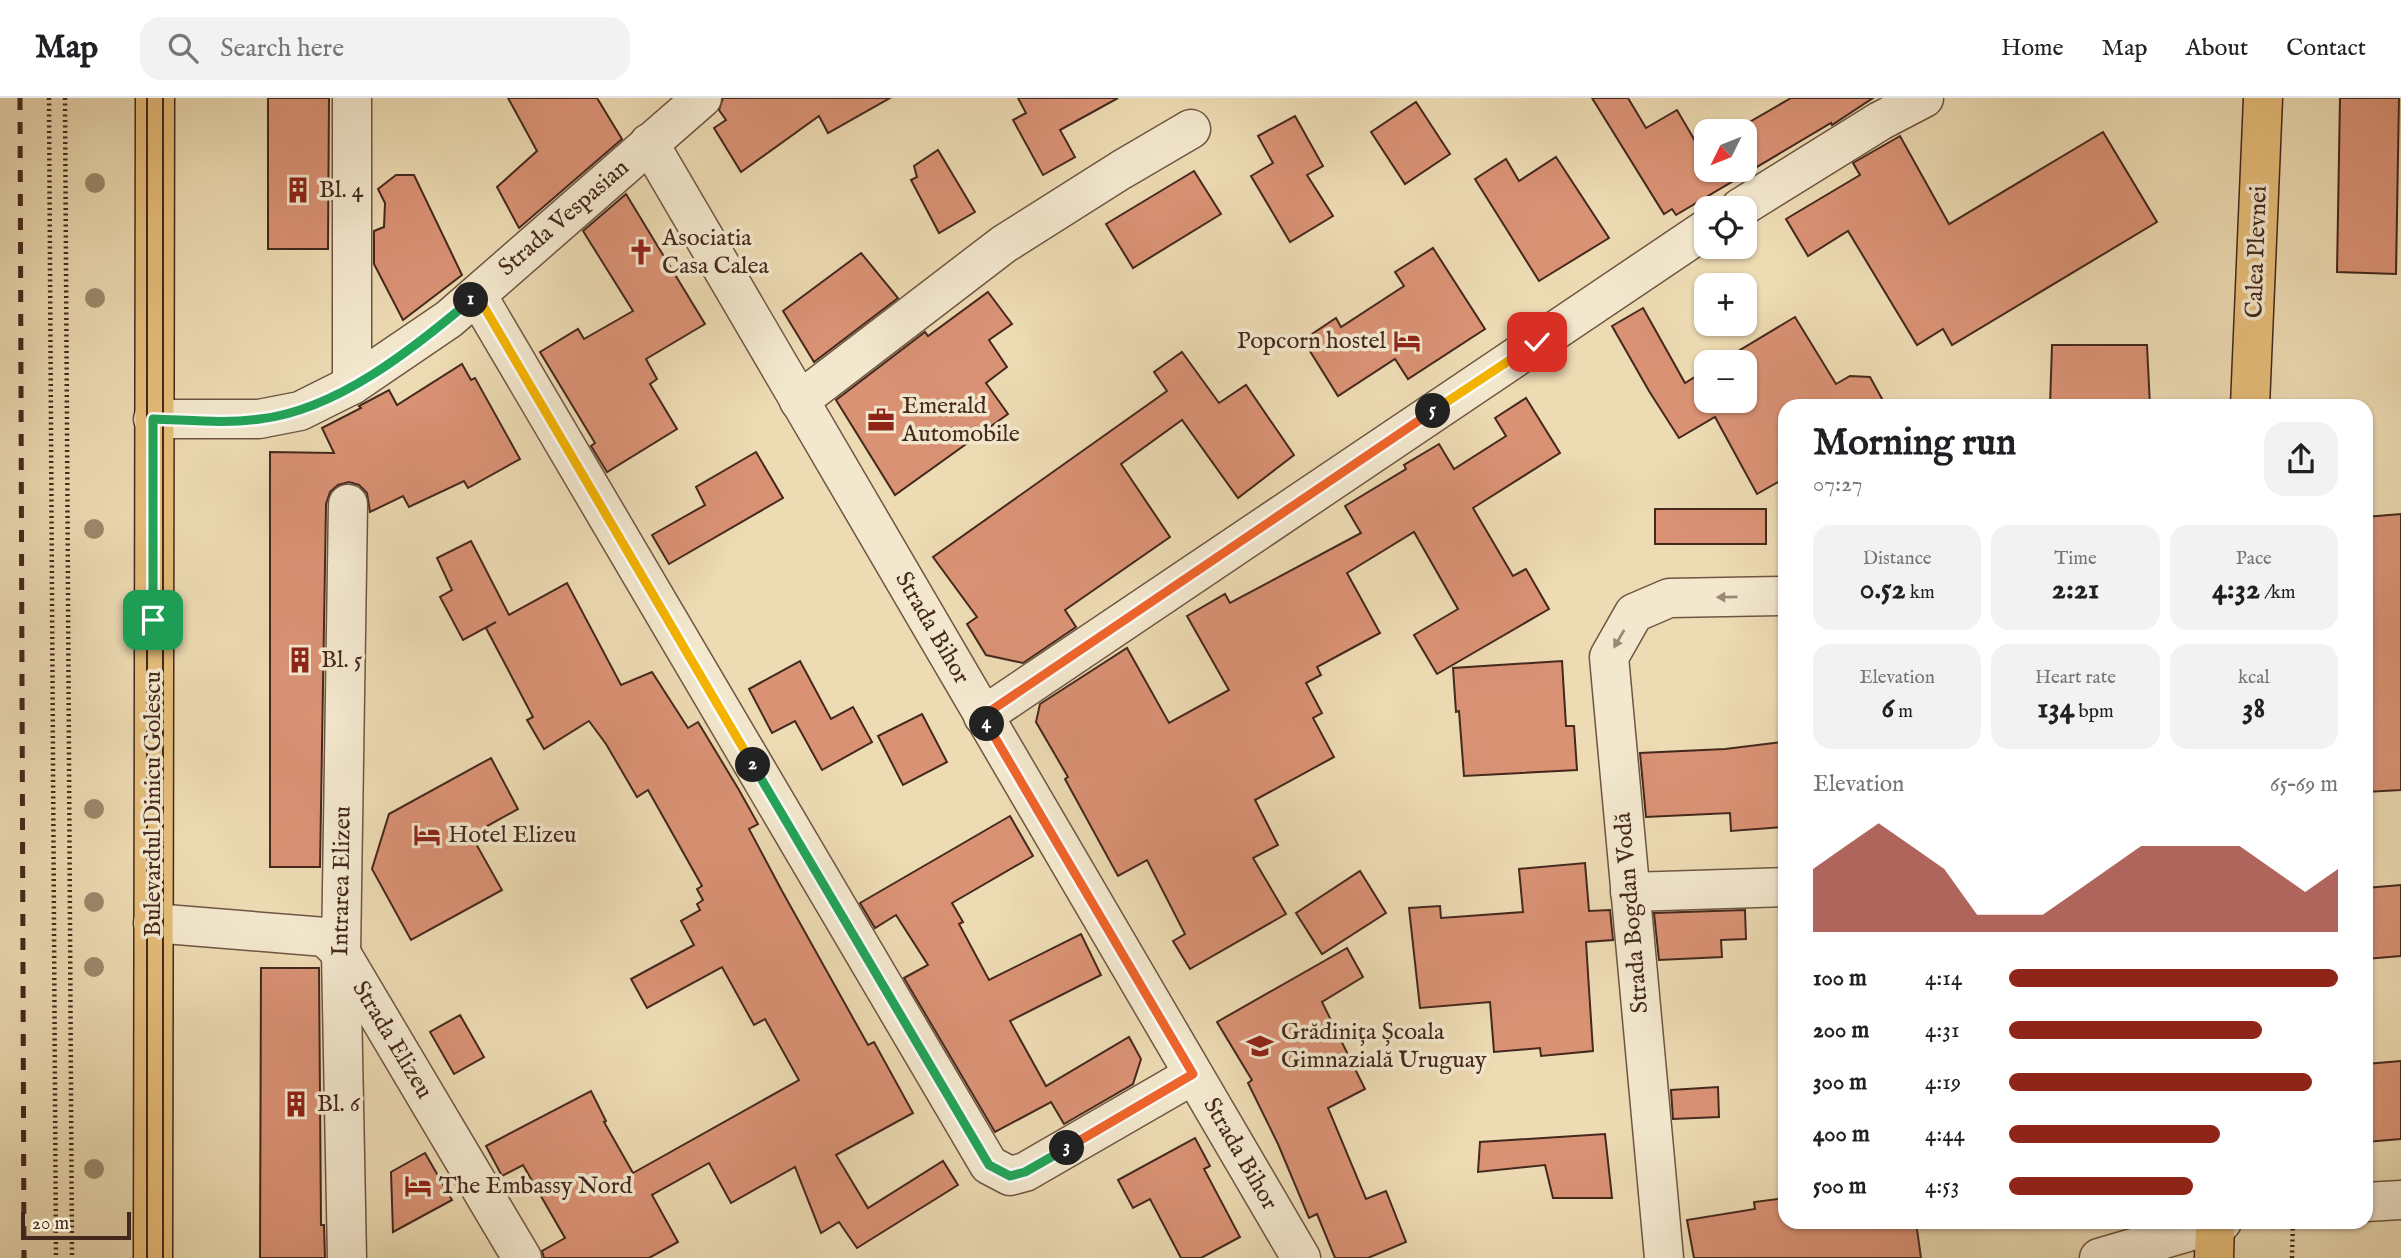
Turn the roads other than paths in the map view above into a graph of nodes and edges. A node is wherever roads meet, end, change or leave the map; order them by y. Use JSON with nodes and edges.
{"nodes":[{"id":1,"x":155,"y":98,"type":"edge"},
{"id":2,"x":352,"y":98,"type":"edge"},
{"id":3,"x":702,"y":98,"type":"edge"},
{"id":4,"x":1924,"y":98,"type":"edge"},
{"id":5,"x":2263,"y":98,"type":"edge"},
{"id":6,"x":1191,"y":129,"type":"dead end"},
{"id":7,"x":649,"y":143,"type":"junction"},
{"id":8,"x":1757,"y":197,"type":"edge"},
{"id":9,"x":1694,"y":237,"type":"edge"},
{"id":10,"x":477,"y":295,"type":"junction"},
{"id":11,"x":352,"y":386,"type":"junction"},
{"id":12,"x":2250,"y":399,"type":"edge"},
{"id":13,"x":799,"y":401,"type":"junction"},
{"id":14,"x":153,"y":419,"type":"junction"},
{"id":15,"x":348,"y":504,"type":"dead end"},
{"id":16,"x":1778,"y":596,"type":"edge"},
{"id":17,"x":983,"y":716,"type":"junction"},
{"id":18,"x":1778,"y":887,"type":"edge"},
{"id":19,"x":1630,"y":892,"type":"junction"},
{"id":20,"x":153,"y":923,"type":"junction"},
{"id":21,"x":341,"y":953,"type":"junction"},
{"id":22,"x":1193,"y":1074,"type":"junction"},
{"id":23,"x":2401,"y":1200,"type":"edge"},
{"id":24,"x":2373,"y":1202,"type":"edge"},
{"id":25,"x":2216,"y":1231,"type":"edge"},
{"id":26,"x":153,"y":1258,"type":"edge"},
{"id":27,"x":347,"y":1258,"type":"edge"},
{"id":28,"x":522,"y":1258,"type":"edge"},
{"id":29,"x":1301,"y":1258,"type":"edge"},
{"id":30,"x":1664,"y":1258,"type":"edge"},
{"id":31,"x":2099,"y":1258,"type":"edge"}],
"edges":[{"from":1,"to":14,"type":"main road","name":"Bulevardul Dinicu Golescu"},
{"from":2,"to":11,"type":"street"},
{"from":3,"to":7,"type":"street","name":"Strada Vespasian"},
{"from":4,"to":8,"type":"street"},
{"from":5,"to":12,"type":"main road","name":"Calea Plevnei"},
{"from":6,"to":13,"type":"street"},
{"from":7,"to":10,"type":"street","name":"Strada Vespasian"},
{"from":7,"to":13,"type":"street","name":"Strada Bihor"},
{"from":9,"to":17,"type":"street"},
{"from":10,"to":11,"type":"street","name":"Strada Vespasian"},
{"from":10,"to":22,"type":"street"},
{"from":11,"to":14,"type":"street","name":"Strada Vespasian"},
{"from":13,"to":17,"type":"street","name":"Strada Bihor"},
{"from":14,"to":20,"type":"main road","name":"Bulevardul Dinicu Golescu"},
{"from":15,"to":21,"type":"street","name":"Intrarea Elizeu"},
{"from":16,"to":19,"type":"street","name":"Strada Bogdan Vodă","one_way":true},
{"from":17,"to":22,"type":"street","name":"Strada Bihor"},
{"from":18,"to":19,"type":"street"},
{"from":19,"to":30,"type":"street","name":"Strada Bogdan Vodă"},
{"from":20,"to":21,"type":"street","name":"Strada Elizeu"},
{"from":20,"to":26,"type":"main road","name":"Bulevardul Dinicu Golescu"},
{"from":21,"to":27,"type":"street","name":"Intrarea Elizeu"},
{"from":21,"to":28,"type":"street","name":"Strada Elizeu"},
{"from":22,"to":29,"type":"street","name":"Strada Bihor"},
{"from":23,"to":24,"type":"street"},
{"from":25,"to":31,"type":"street"}]}
